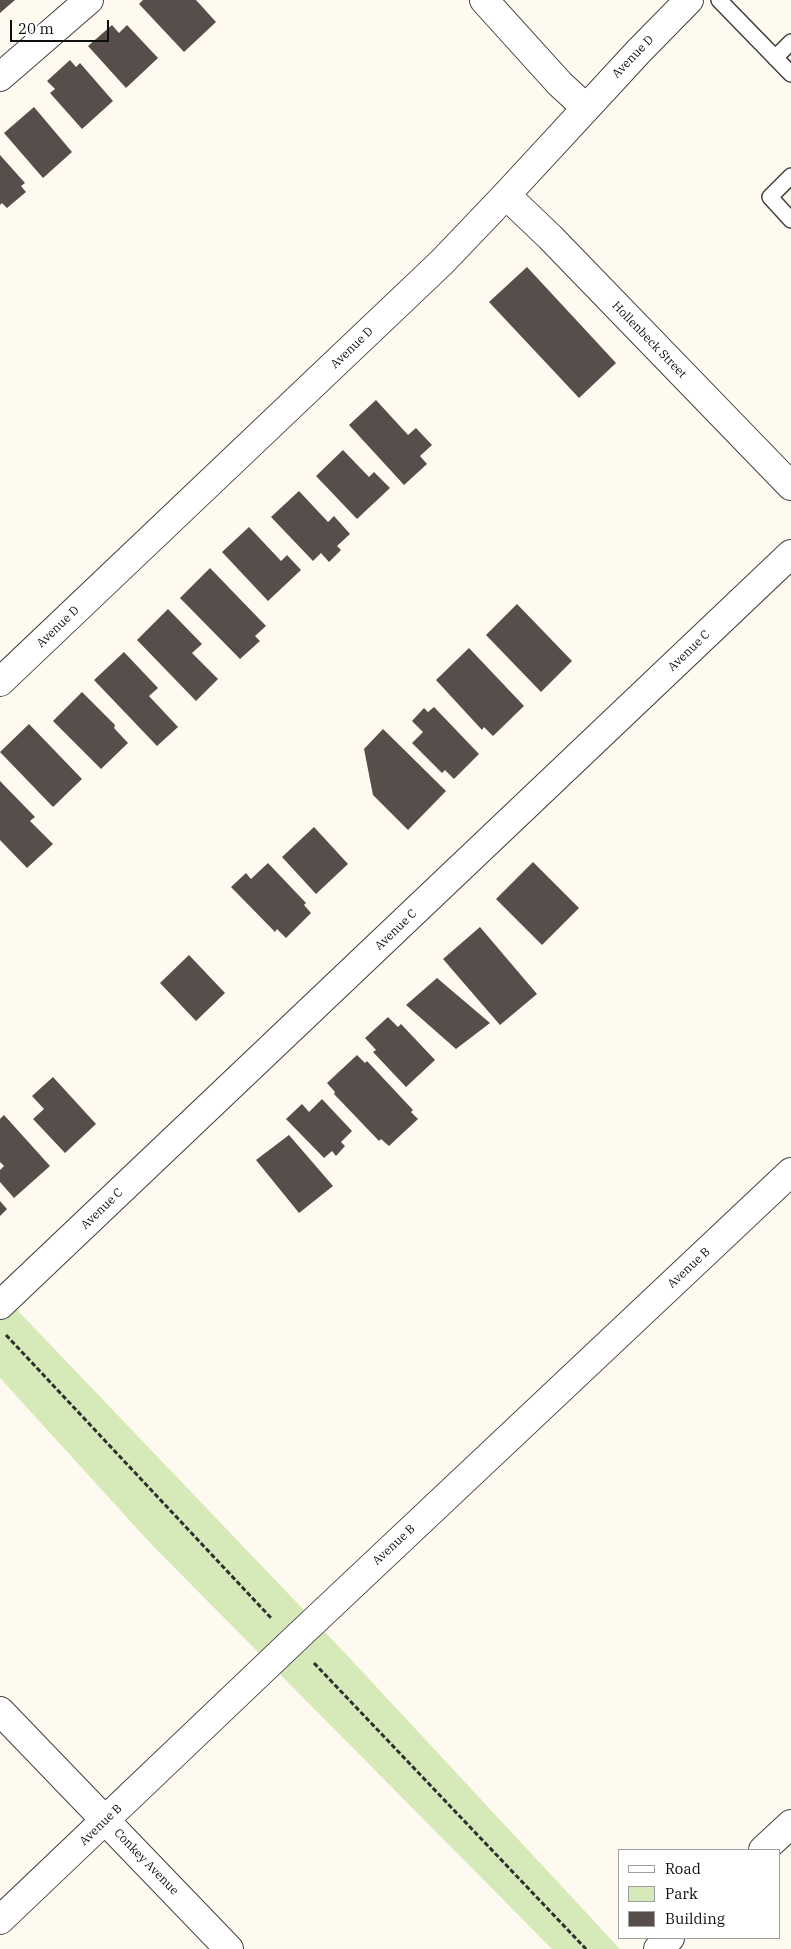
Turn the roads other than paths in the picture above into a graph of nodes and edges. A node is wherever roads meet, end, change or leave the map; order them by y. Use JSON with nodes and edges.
{"nodes":[{"id":1,"x":89,"y":0,"type":"edge"},
{"id":2,"x":484,"y":0,"type":"edge"},
{"id":3,"x":689,"y":0,"type":"edge"},
{"id":4,"x":719,"y":0,"type":"edge"},
{"id":5,"x":791,"y":42,"type":"edge"},
{"id":6,"x":775,"y":58,"type":"junction"},
{"id":7,"x":791,"y":74,"type":"edge"},
{"id":8,"x":0,"y":77,"type":"edge"},
{"id":9,"x":586,"y":108,"type":"junction"},
{"id":10,"x":791,"y":176,"type":"edge"},
{"id":11,"x":506,"y":195,"type":"junction"},
{"id":12,"x":791,"y":220,"type":"edge"},
{"id":13,"x":791,"y":486,"type":"edge"},
{"id":14,"x":791,"y":554,"type":"edge"},
{"id":15,"x":0,"y":682,"type":"edge"},
{"id":16,"x":791,"y":1172,"type":"edge"},
{"id":17,"x":0,"y":1305,"type":"edge"},
{"id":18,"x":0,"y":1711,"type":"edge"},
{"id":19,"x":106,"y":1821,"type":"junction"},
{"id":20,"x":791,"y":1824,"type":"edge"},
{"id":21,"x":764,"y":1849,"type":"edge"},
{"id":22,"x":0,"y":1920,"type":"edge"},
{"id":23,"x":669,"y":1939,"type":"edge"},
{"id":24,"x":230,"y":1949,"type":"edge"},
{"id":25,"x":658,"y":1949,"type":"edge"}],
"edges":[{"from":1,"to":8,"type":"street"},
{"from":2,"to":9,"type":"street"},
{"from":3,"to":9,"type":"street","name":"Avenue D"},
{"from":4,"to":6,"type":"lane"},
{"from":5,"to":6,"type":"lane"},
{"from":6,"to":7,"type":"lane"},
{"from":9,"to":11,"type":"street","name":"Avenue D"},
{"from":10,"to":12,"type":"lane"},
{"from":11,"to":13,"type":"street","name":"Hollenbeck Street"},
{"from":11,"to":15,"type":"street","name":"Avenue D"},
{"from":14,"to":17,"type":"street","name":"Avenue C"},
{"from":16,"to":19,"type":"street","name":"Avenue B"},
{"from":18,"to":19,"type":"street","name":"Conkey Avenue"},
{"from":19,"to":22,"type":"street","name":"Avenue B"},
{"from":19,"to":24,"type":"street","name":"Conkey Avenue"},
{"from":20,"to":21,"type":"street"},
{"from":23,"to":25,"type":"street"}]}
